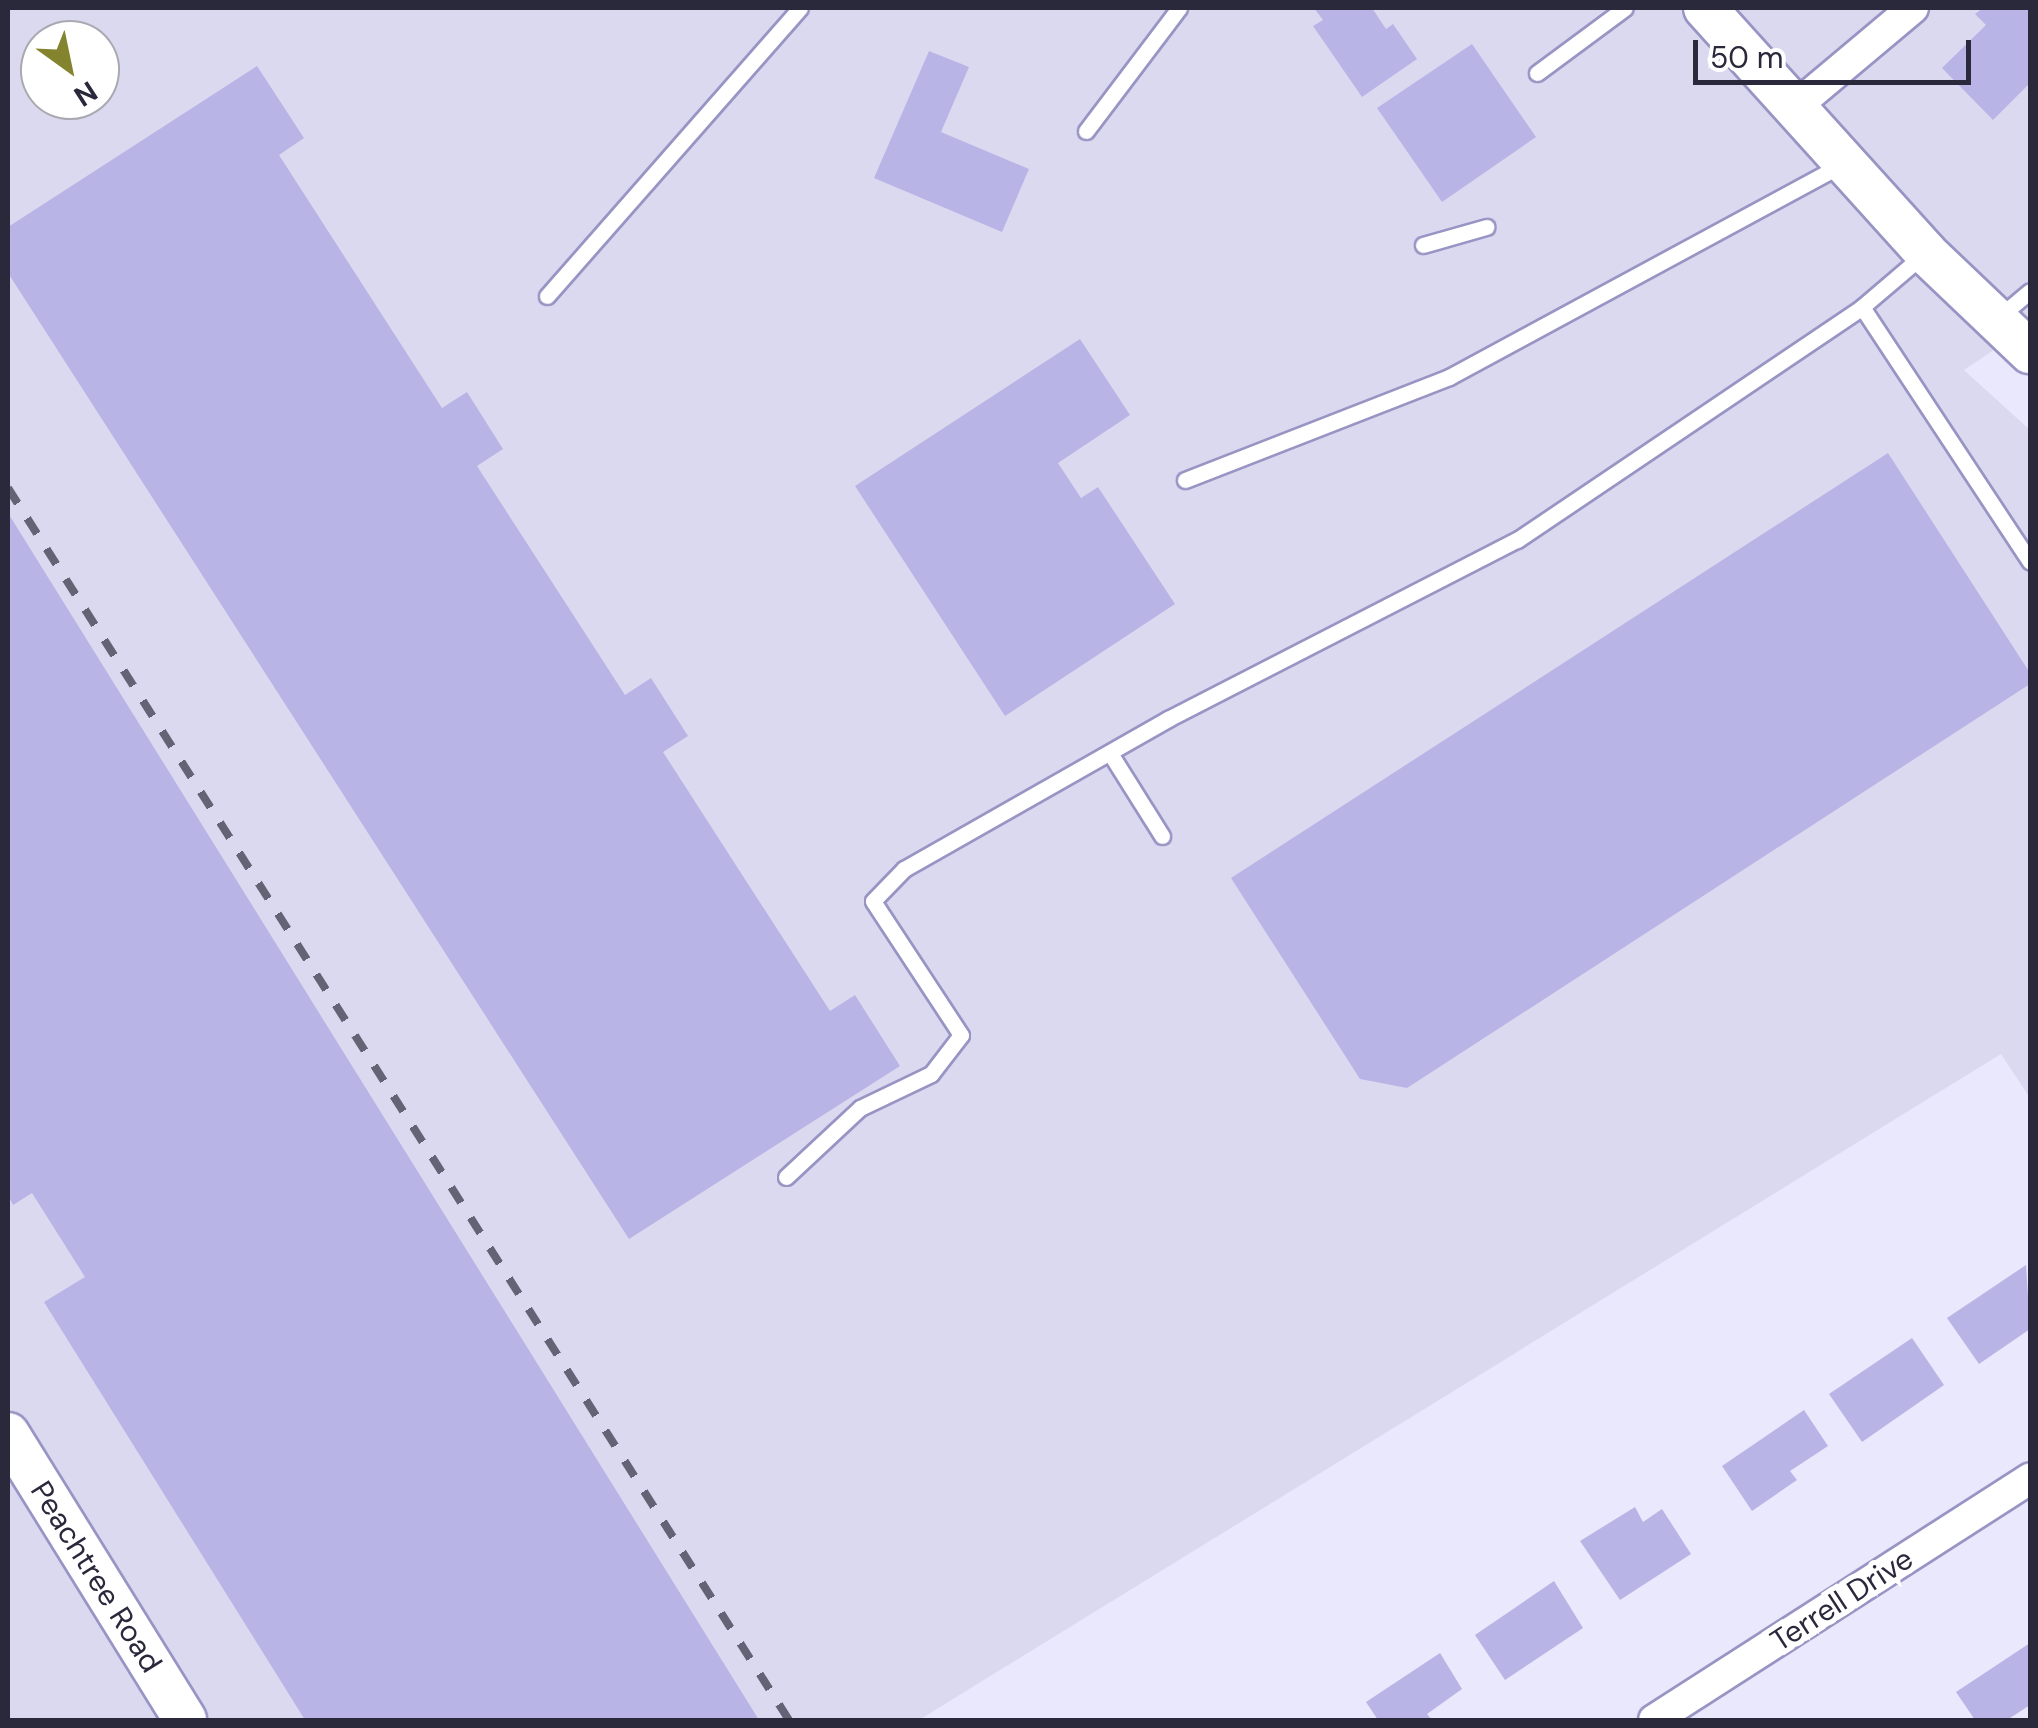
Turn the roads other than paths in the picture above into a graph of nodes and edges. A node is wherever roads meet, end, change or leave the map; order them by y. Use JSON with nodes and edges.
{"nodes":[{"id":1,"x":800,"y":8,"type":"edge"},
{"id":2,"x":1179,"y":8,"type":"edge"},
{"id":3,"x":1625,"y":8,"type":"edge"},
{"id":4,"x":1704,"y":8,"type":"edge"},
{"id":5,"x":1913,"y":8,"type":"edge"},
{"id":6,"x":1537,"y":73,"type":"dead end"},
{"id":7,"x":1796,"y":107,"type":"junction"},
{"id":8,"x":1086,"y":131,"type":"dead end"},
{"id":9,"x":1846,"y":163,"type":"junction"},
{"id":10,"x":1486,"y":227,"type":"dead end"},
{"id":11,"x":1423,"y":245,"type":"dead end"},
{"id":12,"x":1926,"y":252,"type":"junction"},
{"id":13,"x":2030,"y":291,"type":"edge"},
{"id":14,"x":548,"y":296,"type":"dead end"},
{"id":15,"x":1862,"y":307,"type":"junction"},
{"id":16,"x":1996,"y":318,"type":"junction"},
{"id":17,"x":2030,"y":352,"type":"edge"},
{"id":18,"x":1185,"y":480,"type":"dead end"},
{"id":19,"x":2030,"y":562,"type":"edge"},
{"id":20,"x":1110,"y":753,"type":"junction"},
{"id":21,"x":1162,"y":836,"type":"dead end"},
{"id":22,"x":786,"y":1177,"type":"dead end"},
{"id":23,"x":8,"y":1434,"type":"edge"},
{"id":24,"x":2030,"y":1479,"type":"edge"},
{"id":25,"x":184,"y":1720,"type":"edge"},
{"id":26,"x":1654,"y":1720,"type":"edge"}],
"edges":[{"from":1,"to":14,"type":"lane"},
{"from":2,"to":8,"type":"lane"},
{"from":3,"to":6,"type":"lane"},
{"from":4,"to":7,"type":"street"},
{"from":5,"to":7,"type":"street"},
{"from":7,"to":9,"type":"street"},
{"from":9,"to":12,"type":"street"},
{"from":9,"to":18,"type":"lane"},
{"from":10,"to":11,"type":"lane"},
{"from":12,"to":15,"type":"lane"},
{"from":12,"to":16,"type":"street"},
{"from":13,"to":16,"type":"lane"},
{"from":15,"to":19,"type":"lane"},
{"from":15,"to":20,"type":"lane"},
{"from":16,"to":17,"type":"street"},
{"from":20,"to":21,"type":"lane"},
{"from":20,"to":22,"type":"lane"},
{"from":23,"to":25,"type":"street","name":"Peachtree Road"},
{"from":24,"to":26,"type":"street","name":"Terrell Drive"}]}
